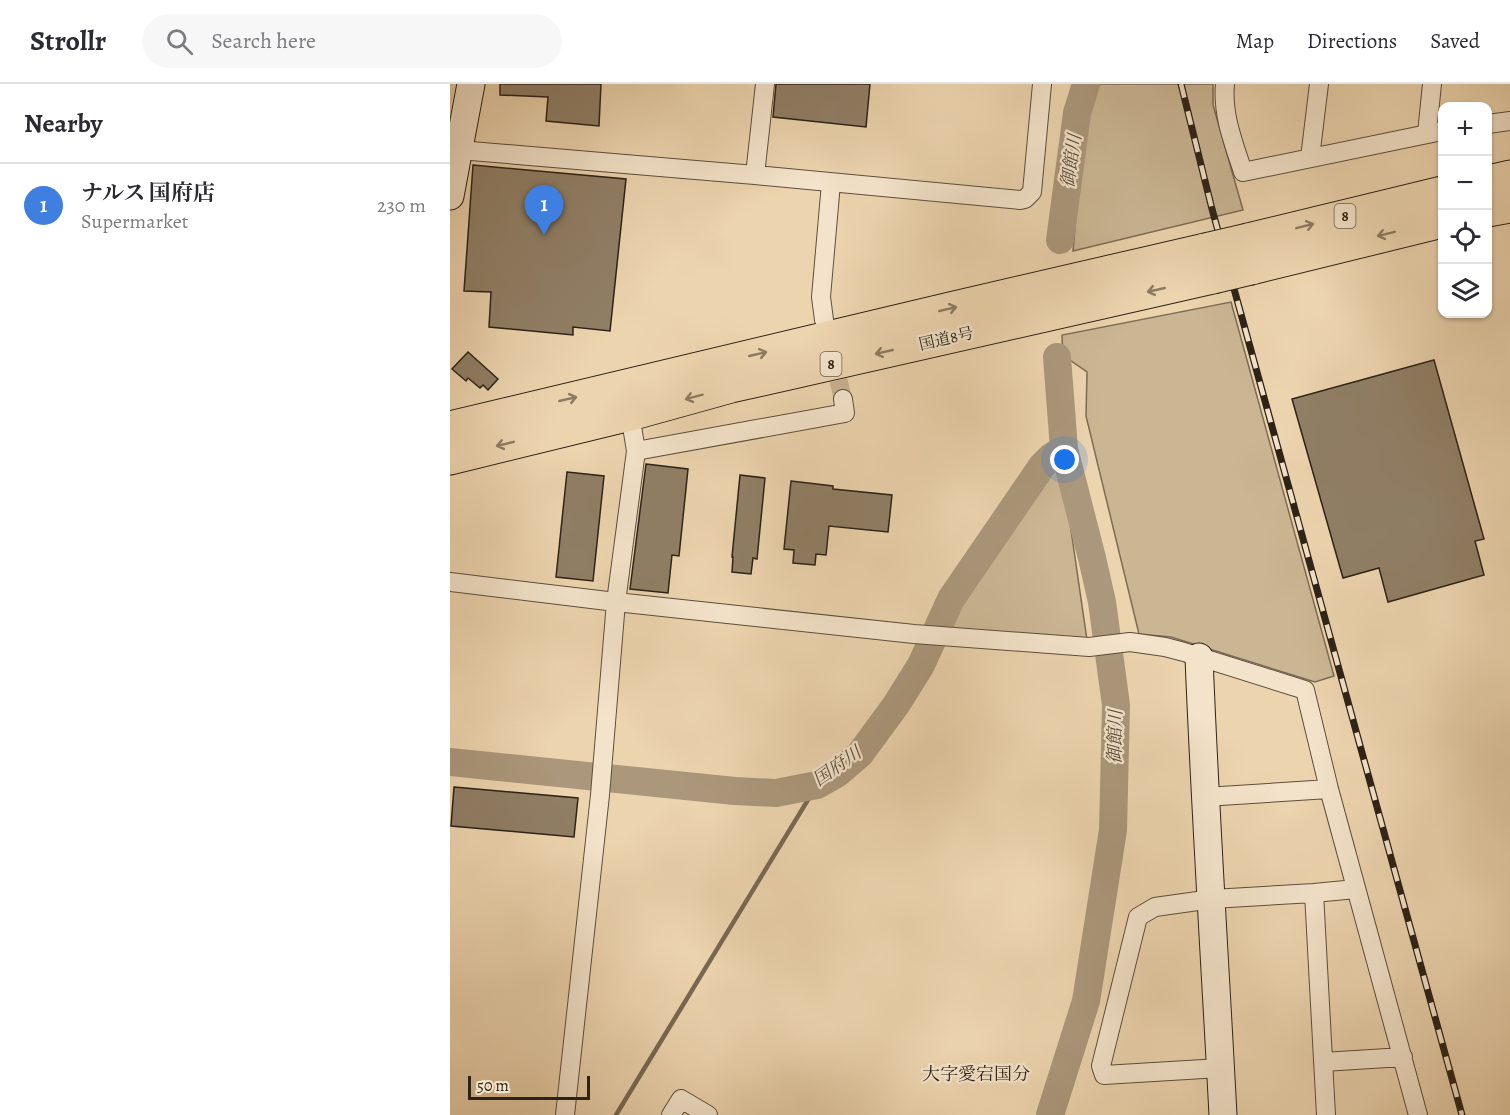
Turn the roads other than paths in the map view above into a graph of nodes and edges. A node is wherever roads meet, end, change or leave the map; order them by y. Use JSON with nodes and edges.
{"nodes":[{"id":1,"x":471,"y":84,"type":"edge"},
{"id":2,"x":765,"y":84,"type":"edge"},
{"id":3,"x":1042,"y":84,"type":"edge"},
{"id":4,"x":1225,"y":84,"type":"edge"},
{"id":5,"x":1319,"y":84,"type":"edge"},
{"id":6,"x":1432,"y":84,"type":"edge"},
{"id":7,"x":1510,"y":121,"type":"edge"},
{"id":8,"x":1492,"y":123,"type":"edge"},
{"id":9,"x":1435,"y":132,"type":"edge"},
{"id":10,"x":459,"y":150,"type":"junction"},
{"id":11,"x":1310,"y":158,"type":"junction"},
{"id":12,"x":755,"y":175,"type":"junction"},
{"id":13,"x":1510,"y":177,"type":"edge"},
{"id":14,"x":1492,"y":181,"type":"edge"},
{"id":15,"x":831,"y":183,"type":"junction"},
{"id":16,"x":1438,"y":195,"type":"edge"},
{"id":17,"x":450,"y":196,"type":"edge"},
{"id":18,"x":1510,"y":206,"type":"edge"},
{"id":19,"x":1492,"y":209,"type":"edge"},
{"id":20,"x":1438,"y":222,"type":"edge"},
{"id":21,"x":1249,"y":254,"type":"junction"},
{"id":22,"x":1209,"y":264,"type":"junction"},
{"id":23,"x":824,"y":321,"type":"dead end"},
{"id":24,"x":843,"y":399,"type":"dead end"},
{"id":25,"x":630,"y":414,"type":"junction"},
{"id":26,"x":450,"y":428,"type":"edge"},
{"id":27,"x":636,"y":451,"type":"junction"},
{"id":28,"x":450,"y":458,"type":"edge"},
{"id":29,"x":450,"y":582,"type":"edge"},
{"id":30,"x":616,"y":602,"type":"junction"},
{"id":31,"x":1199,"y":657,"type":"junction"},
{"id":32,"x":1329,"y":789,"type":"junction"},
{"id":33,"x":1205,"y":797,"type":"junction"},
{"id":34,"x":1356,"y":889,"type":"junction"},
{"id":35,"x":1314,"y":893,"type":"junction"},
{"id":36,"x":1212,"y":899,"type":"junction"},
{"id":37,"x":1403,"y":1057,"type":"junction"},
{"id":38,"x":1323,"y":1062,"type":"junction"},
{"id":39,"x":1220,"y":1068,"type":"junction"},
{"id":40,"x":565,"y":1115,"type":"edge"},
{"id":41,"x":671,"y":1115,"type":"edge"},
{"id":42,"x":708,"y":1115,"type":"edge"},
{"id":43,"x":1223,"y":1115,"type":"edge"},
{"id":44,"x":1326,"y":1115,"type":"edge"},
{"id":45,"x":1418,"y":1115,"type":"edge"}],
"edges":[{"from":1,"to":10,"type":"street"},
{"from":2,"to":12,"type":"street"},
{"from":3,"to":15,"type":"street"},
{"from":4,"to":11,"type":"street"},
{"from":5,"to":11,"type":"street"},
{"from":6,"to":9,"type":"street"},
{"from":7,"to":8,"type":"street"},
{"from":9,"to":11,"type":"street"},
{"from":10,"to":12,"type":"street"},
{"from":10,"to":17,"type":"street"},
{"from":12,"to":15,"type":"street"},
{"from":13,"to":14,"type":"highway"},
{"from":15,"to":23,"type":"street"},
{"from":21,"to":16,"type":"highway","name":"国道8号","number":"8","one_way":true},
{"from":18,"to":19,"type":"highway"},
{"from":20,"to":21,"type":"highway","name":"国道8号","number":"8","one_way":true},
{"from":21,"to":22,"type":"highway","name":"国道8号","number":"8","bridge":true},
{"from":22,"to":25,"type":"highway","name":"国道8号","number":"8","one_way":true},
{"from":26,"to":22,"type":"highway","name":"国道8号","number":"8","one_way":true},
{"from":24,"to":27,"type":"street"},
{"from":25,"to":27,"type":"street"},
{"from":25,"to":28,"type":"highway","name":"国道8号","number":"8","one_way":true},
{"from":27,"to":30,"type":"street"},
{"from":29,"to":30,"type":"street"},
{"from":30,"to":31,"type":"street"},
{"from":30,"to":40,"type":"street"},
{"from":31,"to":32,"type":"street"},
{"from":31,"to":33,"type":"street"},
{"from":32,"to":33,"type":"street"},
{"from":32,"to":34,"type":"street"},
{"from":33,"to":36,"type":"street"},
{"from":34,"to":35,"type":"street"},
{"from":34,"to":37,"type":"street"},
{"from":35,"to":36,"type":"street"},
{"from":35,"to":38,"type":"street"},
{"from":36,"to":39,"type":"street"},
{"from":36,"to":39,"type":"street"},
{"from":37,"to":38,"type":"street"},
{"from":37,"to":45,"type":"street"},
{"from":38,"to":44,"type":"street"},
{"from":39,"to":43,"type":"street"},
{"from":41,"to":42,"type":"street"}]}
